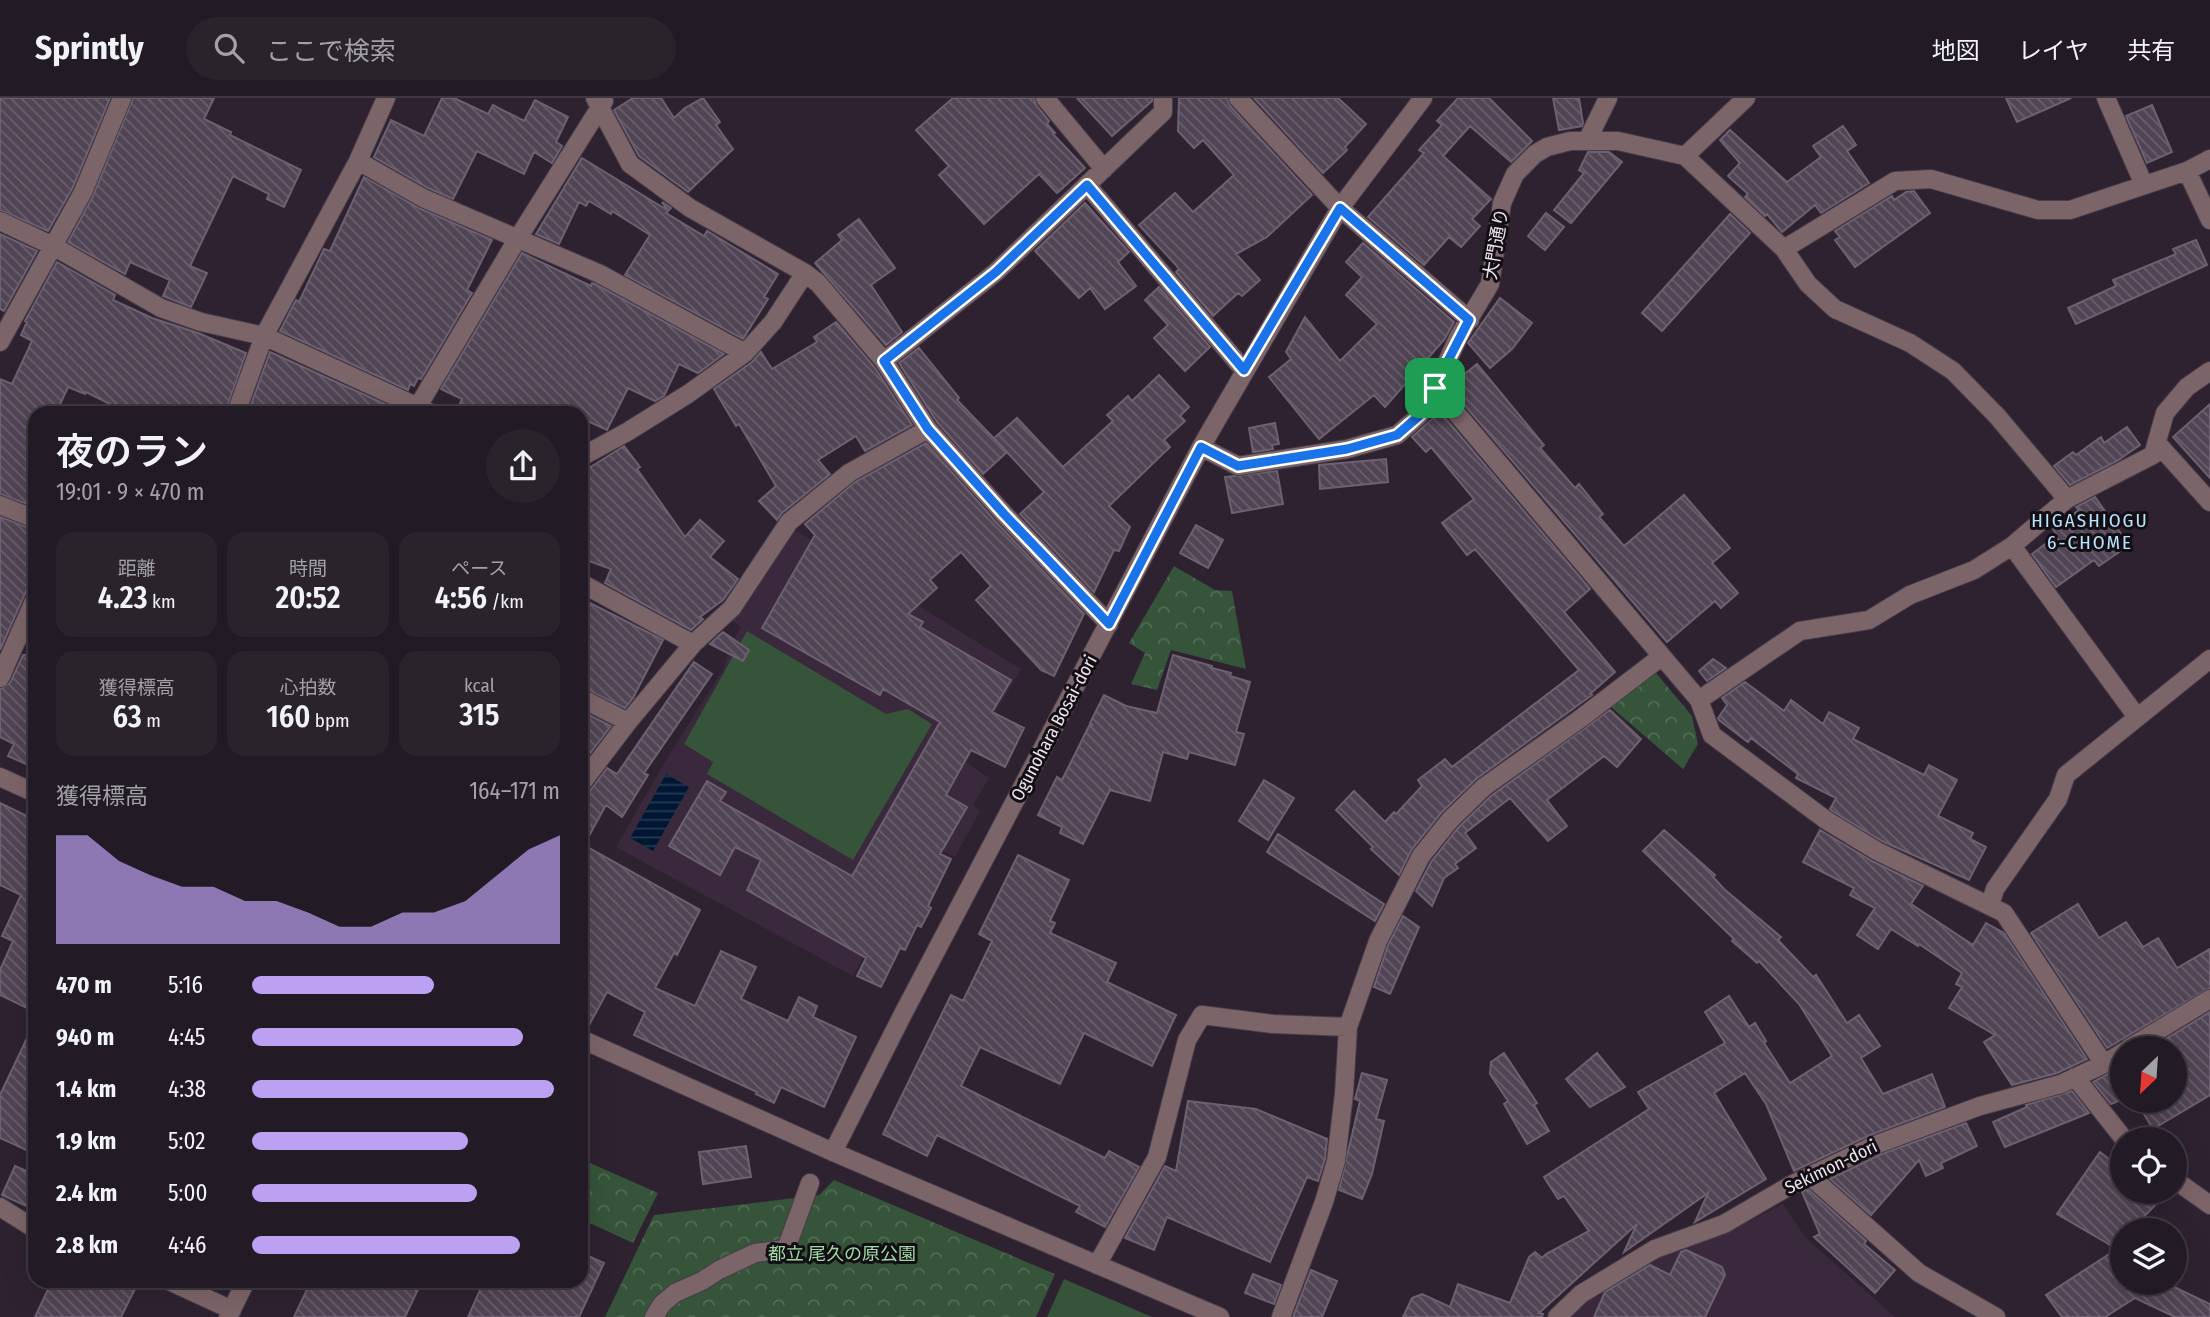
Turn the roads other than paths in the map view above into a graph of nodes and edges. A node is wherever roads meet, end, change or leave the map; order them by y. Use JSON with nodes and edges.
{"nodes":[{"id":1,"x":122,"y":98,"type":"edge"},
{"id":2,"x":386,"y":98,"type":"edge"},
{"id":3,"x":1045,"y":98,"type":"edge"},
{"id":4,"x":1163,"y":98,"type":"edge"},
{"id":5,"x":1238,"y":98,"type":"edge"},
{"id":6,"x":1423,"y":98,"type":"edge"},
{"id":7,"x":1608,"y":98,"type":"edge"},
{"id":8,"x":1746,"y":98,"type":"edge"},
{"id":9,"x":2106,"y":98,"type":"edge"},
{"id":10,"x":600,"y":101,"type":"edge"},
{"id":11,"x":1587,"y":141,"type":"junction"},
{"id":12,"x":1685,"y":156,"type":"junction"},
{"id":13,"x":2210,"y":159,"type":"edge"},
{"id":14,"x":358,"y":161,"type":"junction"},
{"id":15,"x":1104,"y":169,"type":"junction"},
{"id":16,"x":2187,"y":171,"type":"junction"},
{"id":17,"x":1087,"y":185,"type":"junction"},
{"id":18,"x":2144,"y":185,"type":"junction"},
{"id":19,"x":1340,"y":208,"type":"junction"},
{"id":20,"x":2210,"y":220,"type":"edge"},
{"id":21,"x":0,"y":221,"type":"edge"},
{"id":22,"x":518,"y":238,"type":"junction"},
{"id":23,"x":54,"y":246,"type":"junction"},
{"id":24,"x":1784,"y":248,"type":"junction"},
{"id":25,"x":805,"y":274,"type":"junction"},
{"id":26,"x":1469,"y":320,"type":"junction"},
{"id":27,"x":264,"y":336,"type":"junction"},
{"id":28,"x":0,"y":342,"type":"edge"},
{"id":29,"x":745,"y":353,"type":"junction"},
{"id":30,"x":884,"y":361,"type":"junction"},
{"id":31,"x":1244,"y":370,"type":"junction"},
{"id":32,"x":2210,"y":371,"type":"edge"},
{"id":33,"x":1435,"y":388,"type":"junction"},
{"id":34,"x":239,"y":406,"type":"edge"},
{"id":35,"x":411,"y":406,"type":"edge"},
{"id":36,"x":424,"y":406,"type":"edge"},
{"id":37,"x":928,"y":429,"type":"junction"},
{"id":38,"x":2157,"y":443,"type":"junction"},
{"id":39,"x":1201,"y":447,"type":"junction"},
{"id":40,"x":588,"y":453,"type":"edge"},
{"id":41,"x":2067,"y":499,"type":"junction"},
{"id":42,"x":2210,"y":502,"type":"edge"},
{"id":43,"x":0,"y":505,"type":"edge"},
{"id":44,"x":28,"y":516,"type":"edge"},
{"id":45,"x":2012,"y":546,"type":"junction"},
{"id":46,"x":588,"y":587,"type":"edge"},
{"id":47,"x":28,"y":615,"type":"edge"},
{"id":48,"x":1109,"y":624,"type":"junction"},
{"id":49,"x":693,"y":644,"type":"junction"},
{"id":50,"x":1661,"y":657,"type":"junction"},
{"id":51,"x":2210,"y":659,"type":"edge"},
{"id":52,"x":0,"y":678,"type":"edge"},
{"id":53,"x":1699,"y":700,"type":"junction"},
{"id":54,"x":588,"y":702,"type":"edge"},
{"id":55,"x":2137,"y":717,"type":"junction"},
{"id":56,"x":628,"y":722,"type":"junction"},
{"id":57,"x":588,"y":776,"type":"edge"},
{"id":58,"x":0,"y":777,"type":"edge"},
{"id":59,"x":28,"y":790,"type":"edge"},
{"id":60,"x":1990,"y":905,"type":"junction"},
{"id":61,"x":2210,"y":999,"type":"edge"},
{"id":62,"x":1348,"y":1027,"type":"junction"},
{"id":63,"x":2149,"y":1036,"type":"edge"},
{"id":64,"x":588,"y":1042,"type":"edge"},
{"id":65,"x":2110,"y":1060,"type":"edge"},
{"id":66,"x":2104,"y":1064,"type":"junction"},
{"id":67,"x":2075,"y":1077,"type":"junction"},
{"id":68,"x":2115,"y":1127,"type":"edge"},
{"id":69,"x":833,"y":1152,"type":"junction"},
{"id":70,"x":1810,"y":1175,"type":"junction"},
{"id":71,"x":810,"y":1183,"type":"dead end"},
{"id":72,"x":2187,"y":1189,"type":"edge"},
{"id":73,"x":2210,"y":1205,"type":"edge"},
{"id":74,"x":0,"y":1207,"type":"edge"},
{"id":75,"x":28,"y":1225,"type":"edge"},
{"id":76,"x":1097,"y":1265,"type":"junction"},
{"id":77,"x":182,"y":1288,"type":"edge"},
{"id":78,"x":243,"y":1288,"type":"edge"},
{"id":79,"x":230,"y":1314,"type":"edge"},
{"id":80,"x":654,"y":1317,"type":"edge"},
{"id":81,"x":1220,"y":1317,"type":"edge"},
{"id":82,"x":1281,"y":1317,"type":"edge"},
{"id":83,"x":1557,"y":1317,"type":"edge"},
{"id":84,"x":1996,"y":1317,"type":"edge"}],
"edges":[{"from":1,"to":23,"type":"street"},
{"from":2,"to":14,"type":"street"},
{"from":3,"to":15,"type":"street"},
{"from":4,"to":15,"type":"street"},
{"from":5,"to":19,"type":"street"},
{"from":6,"to":19,"type":"street","name":"Ogunohara Bosai-dori"},
{"from":7,"to":11,"type":"street"},
{"from":8,"to":12,"type":"street"},
{"from":9,"to":18,"type":"street"},
{"from":10,"to":22,"type":"street"},
{"from":10,"to":25,"type":"street"},
{"from":11,"to":12,"type":"street","name":"大門通り"},
{"from":11,"to":26,"type":"street","name":"大門通り"},
{"from":12,"to":24,"type":"street"},
{"from":13,"to":16,"type":"street"},
{"from":14,"to":22,"type":"street"},
{"from":14,"to":27,"type":"street"},
{"from":15,"to":17,"type":"street"},
{"from":16,"to":18,"type":"street"},
{"from":16,"to":20,"type":"street"},
{"from":17,"to":30,"type":"street"},
{"from":17,"to":31,"type":"street"},
{"from":18,"to":24,"type":"street"},
{"from":19,"to":26,"type":"street"},
{"from":19,"to":31,"type":"street","name":"Ogunohara Bosai-dori"},
{"from":21,"to":23,"type":"street"},
{"from":22,"to":29,"type":"street"},
{"from":22,"to":36,"type":"street"},
{"from":23,"to":27,"type":"street"},
{"from":23,"to":28,"type":"street"},
{"from":24,"to":41,"type":"street"},
{"from":25,"to":29,"type":"street"},
{"from":25,"to":30,"type":"street"},
{"from":26,"to":33,"type":"street","name":"大門通り"},
{"from":27,"to":34,"type":"street"},
{"from":27,"to":35,"type":"street"},
{"from":29,"to":40,"type":"street"},
{"from":30,"to":37,"type":"street"},
{"from":31,"to":39,"type":"street","name":"Ogunohara Bosai-dori"},
{"from":32,"to":38,"type":"street"},
{"from":33,"to":39,"type":"street","name":"大門通り"},
{"from":33,"to":50,"type":"street"},
{"from":37,"to":48,"type":"street"},
{"from":37,"to":49,"type":"street"},
{"from":38,"to":41,"type":"street"},
{"from":38,"to":42,"type":"street"},
{"from":39,"to":48,"type":"street","name":"Ogunohara Bosai-dori"},
{"from":41,"to":45,"type":"street"},
{"from":43,"to":44,"type":"street"},
{"from":45,"to":53,"type":"street"},
{"from":45,"to":55,"type":"street"},
{"from":46,"to":49,"type":"street"},
{"from":47,"to":52,"type":"street"},
{"from":48,"to":69,"type":"street","name":"Ogunohara Bosai-dori"},
{"from":49,"to":56,"type":"street"},
{"from":50,"to":53,"type":"street"},
{"from":50,"to":62,"type":"street"},
{"from":51,"to":55,"type":"street"},
{"from":53,"to":60,"type":"street"},
{"from":54,"to":56,"type":"street"},
{"from":55,"to":60,"type":"street"},
{"from":56,"to":57,"type":"street"},
{"from":58,"to":59,"type":"street"},
{"from":60,"to":66,"type":"street"},
{"from":61,"to":63,"type":"street"},
{"from":62,"to":76,"type":"street"},
{"from":62,"to":82,"type":"street"},
{"from":64,"to":69,"type":"street"},
{"from":65,"to":66,"type":"street","name":"Sekimon-dori"},
{"from":66,"to":67,"type":"street","name":"Sekimon-dori"},
{"from":67,"to":68,"type":"street"},
{"from":67,"to":70,"type":"street","name":"Sekimon-dori"},
{"from":69,"to":76,"type":"street"},
{"from":70,"to":83,"type":"street","name":"Sekimon-dori"},
{"from":70,"to":84,"type":"street"},
{"from":71,"to":80,"type":"street"},
{"from":72,"to":73,"type":"street"},
{"from":74,"to":75,"type":"street"},
{"from":76,"to":81,"type":"street"},
{"from":77,"to":79,"type":"street"},
{"from":78,"to":79,"type":"street"}]}
